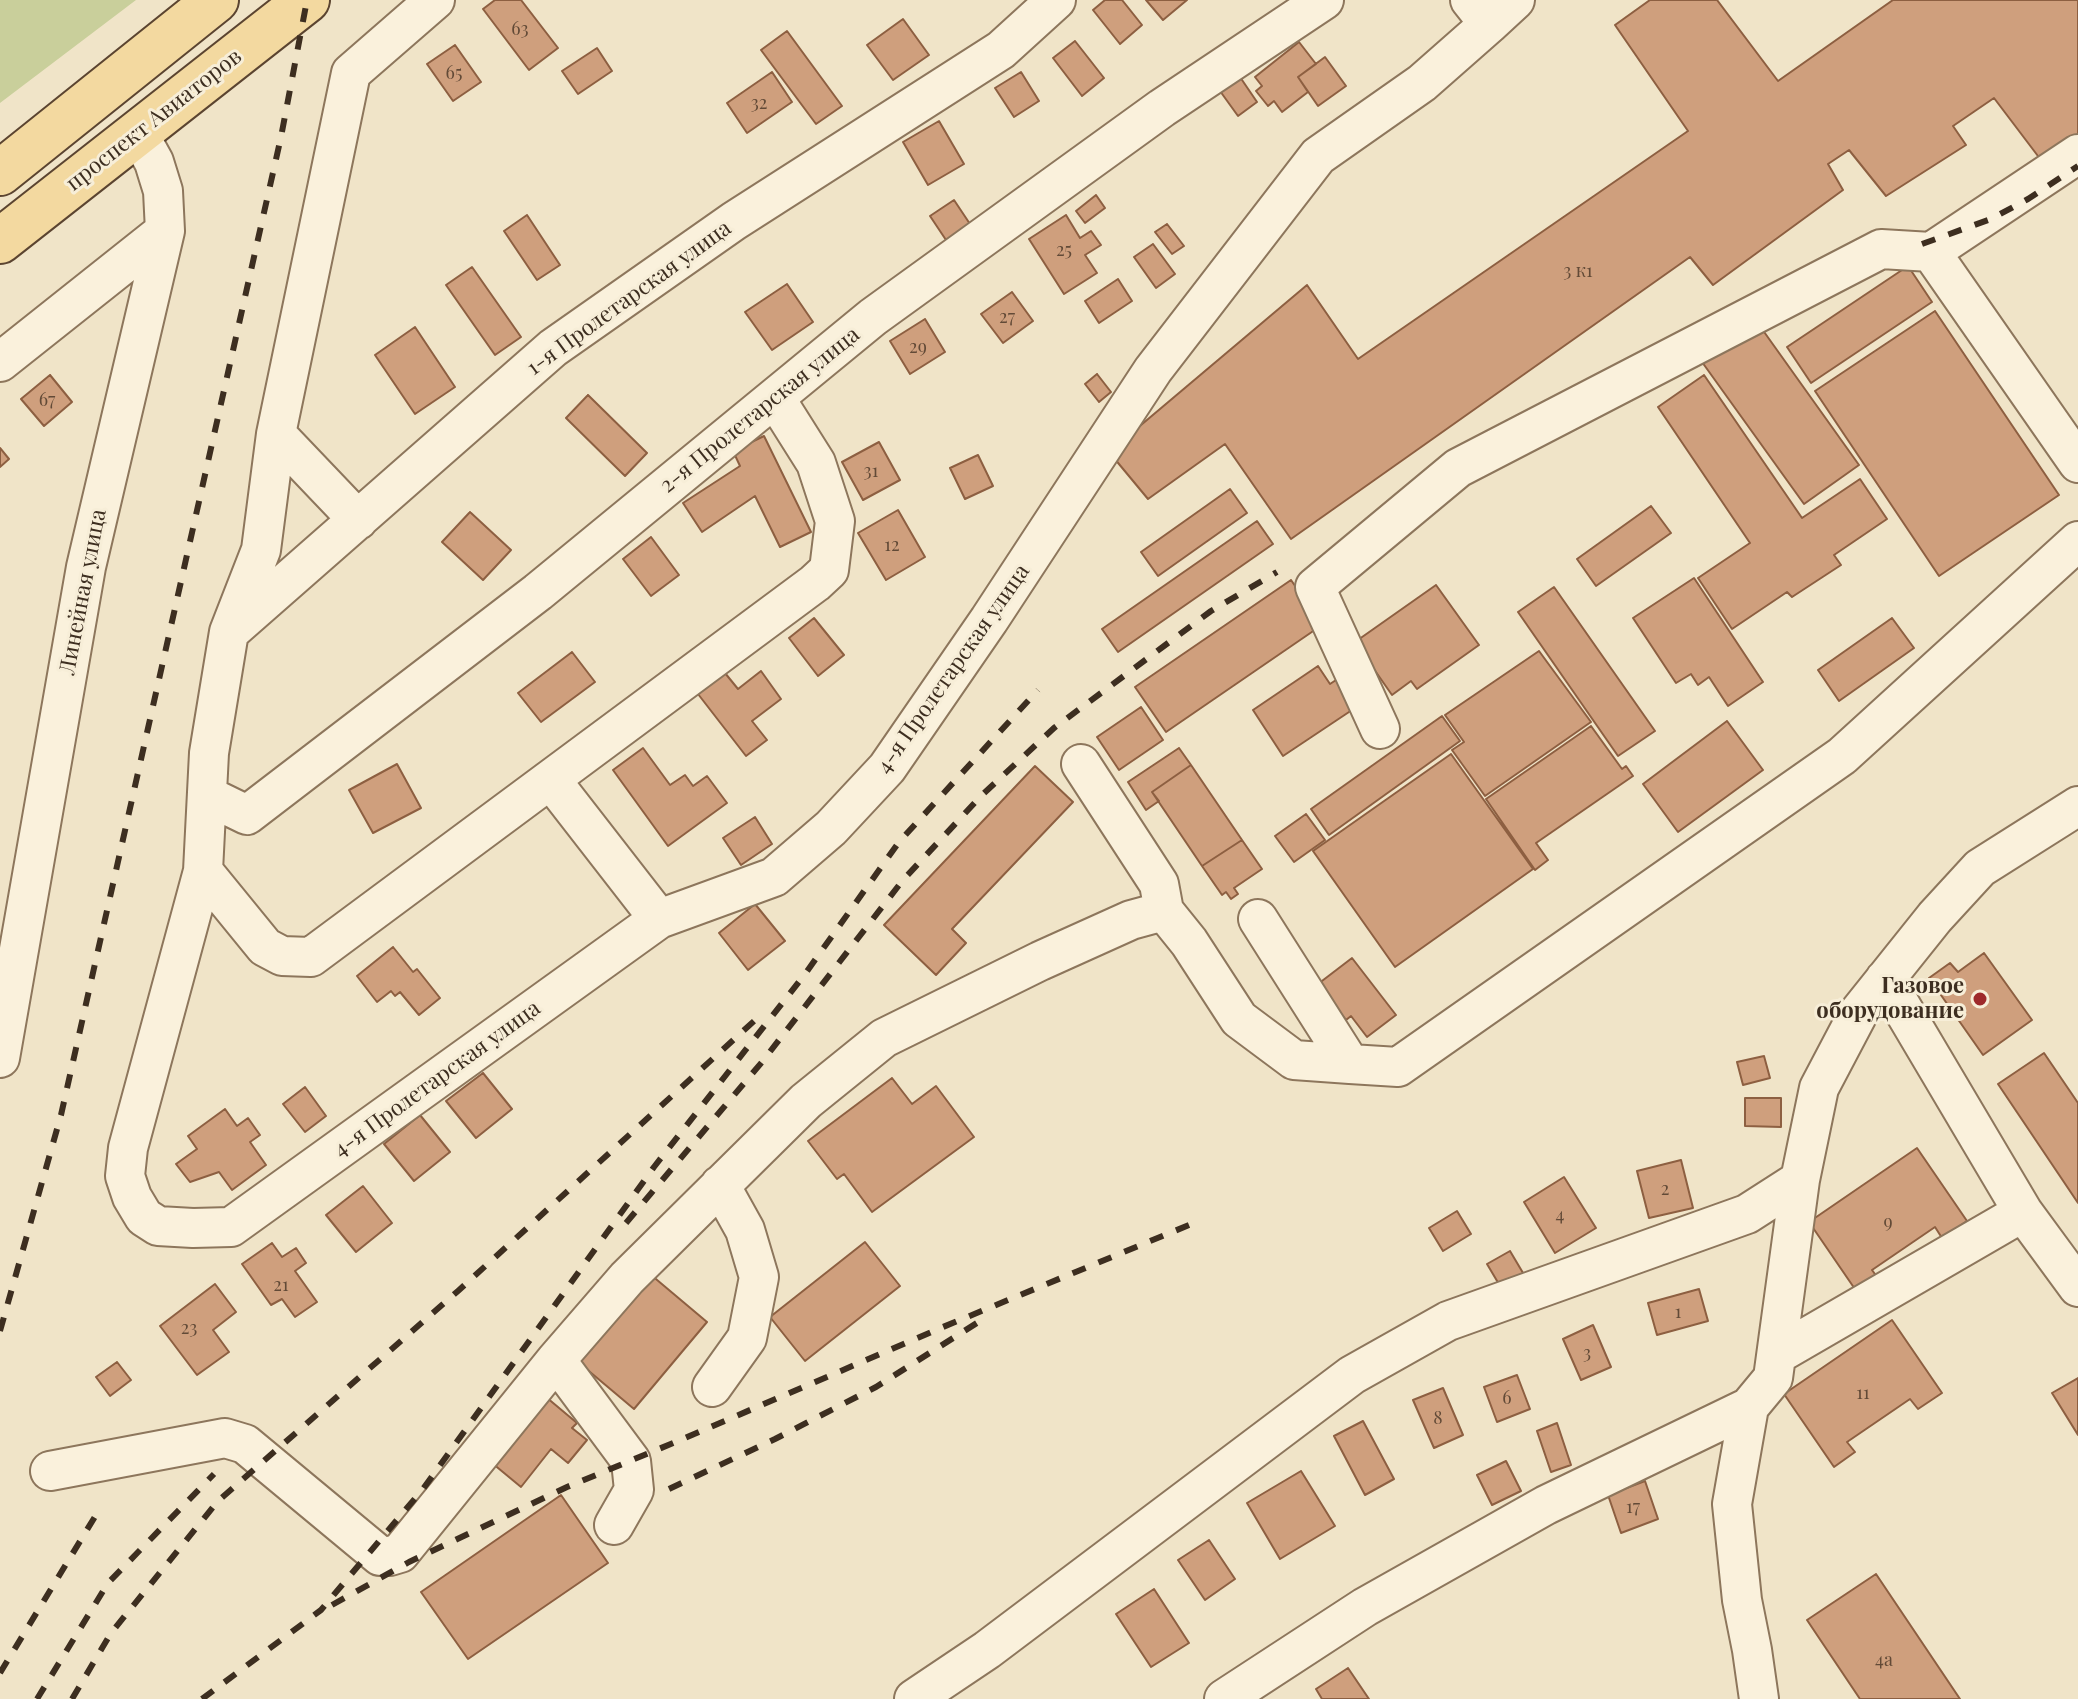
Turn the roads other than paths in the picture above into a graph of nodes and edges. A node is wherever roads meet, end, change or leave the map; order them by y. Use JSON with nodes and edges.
{"nodes":[{"id":1,"x":216,"y":0,"type":"edge"},
{"id":2,"x":307,"y":0,"type":"edge"},
{"id":3,"x":435,"y":0,"type":"edge"},
{"id":4,"x":1056,"y":0,"type":"edge"},
{"id":5,"x":1324,"y":0,"type":"edge"},
{"id":6,"x":1492,"y":8,"type":"edge"},
{"id":7,"x":138,"y":133,"type":"junction"},
{"id":8,"x":2078,"y":154,"type":"edge"},
{"id":9,"x":0,"y":173,"type":"edge"},
{"id":10,"x":165,"y":231,"type":"junction"},
{"id":11,"x":0,"y":241,"type":"edge"},
{"id":12,"x":1931,"y":252,"type":"junction"},
{"id":13,"x":0,"y":362,"type":"edge"},
{"id":14,"x":775,"y":398,"type":"junction"},
{"id":15,"x":276,"y":434,"type":"junction"},
{"id":16,"x":2078,"y":463,"type":"edge"},
{"id":17,"x":358,"y":520,"type":"junction"},
{"id":18,"x":2078,"y":541,"type":"edge"},
{"id":19,"x":229,"y":632,"type":"junction"},
{"id":20,"x":1380,"y":729,"type":"dead end"},
{"id":21,"x":1081,"y":764,"type":"dead end"},
{"id":22,"x":551,"y":780,"type":"junction"},
{"id":23,"x":208,"y":796,"type":"junction"},
{"id":24,"x":2078,"y":806,"type":"edge"},
{"id":25,"x":203,"y":871,"type":"junction"},
{"id":26,"x":1164,"y":911,"type":"junction"},
{"id":27,"x":659,"y":919,"type":"junction"},
{"id":28,"x":1258,"y":919,"type":"dead end"},
{"id":29,"x":1885,"y":979,"type":"junction"},
{"id":30,"x":1,"y":1040,"type":"edge"},
{"id":31,"x":1350,"y":1064,"type":"junction"},
{"id":32,"x":1800,"y":1180,"type":"junction"},
{"id":33,"x":720,"y":1185,"type":"junction"},
{"id":34,"x":2023,"y":1212,"type":"junction"},
{"id":35,"x":2078,"y":1287,"type":"edge"},
{"id":36,"x":1778,"y":1354,"type":"junction"},
{"id":37,"x":556,"y":1360,"type":"junction"},
{"id":38,"x":712,"y":1387,"type":"dead end"},
{"id":39,"x":1749,"y":1407,"type":"junction"},
{"id":40,"x":50,"y":1471,"type":"dead end"},
{"id":41,"x":614,"y":1525,"type":"dead end"},
{"id":42,"x":914,"y":1699,"type":"edge"},
{"id":43,"x":1224,"y":1699,"type":"edge"},
{"id":44,"x":1759,"y":1699,"type":"edge"}],
"edges":[{"from":1,"to":9,"type":"main road"},
{"from":2,"to":7,"type":"main road","name":"проспект Авиаторов"},
{"from":3,"to":15,"type":"street"},
{"from":4,"to":17,"type":"street","name":"1-я Пролетарская улица"},
{"from":5,"to":14,"type":"street","name":"2-я Пролетарская улица"},
{"from":6,"to":27,"type":"street","name":"4-я Пролетарская улица"},
{"from":7,"to":10,"type":"street","name":"Линейная улица"},
{"from":7,"to":11,"type":"main road","name":"проспект Авиаторов"},
{"from":8,"to":12,"type":"street"},
{"from":10,"to":13,"type":"street"},
{"from":10,"to":30,"type":"street","name":"Линейная улица"},
{"from":12,"to":16,"type":"street"},
{"from":12,"to":20,"type":"street"},
{"from":14,"to":22,"type":"street"},
{"from":14,"to":23,"type":"street","name":"2-я Пролетарская улица"},
{"from":15,"to":17,"type":"street"},
{"from":15,"to":19,"type":"street"},
{"from":17,"to":19,"type":"street","name":"1-я Пролетарская улица"},
{"from":18,"to":31,"type":"street"},
{"from":19,"to":23,"type":"street"},
{"from":21,"to":26,"type":"street"},
{"from":22,"to":25,"type":"street"},
{"from":22,"to":27,"type":"street"},
{"from":23,"to":25,"type":"street"},
{"from":24,"to":29,"type":"street"},
{"from":25,"to":27,"type":"street","name":"4-я Пролетарская улица"},
{"from":26,"to":31,"type":"street"},
{"from":26,"to":33,"type":"street"},
{"from":28,"to":31,"type":"street"},
{"from":29,"to":32,"type":"street"},
{"from":29,"to":34,"type":"street"},
{"from":32,"to":36,"type":"street"},
{"from":32,"to":42,"type":"street"},
{"from":33,"to":37,"type":"street"},
{"from":33,"to":38,"type":"street"},
{"from":34,"to":35,"type":"street"},
{"from":34,"to":36,"type":"street"},
{"from":36,"to":39,"type":"street"},
{"from":37,"to":40,"type":"street"},
{"from":37,"to":41,"type":"street"},
{"from":39,"to":43,"type":"street"},
{"from":39,"to":44,"type":"street"}]}
